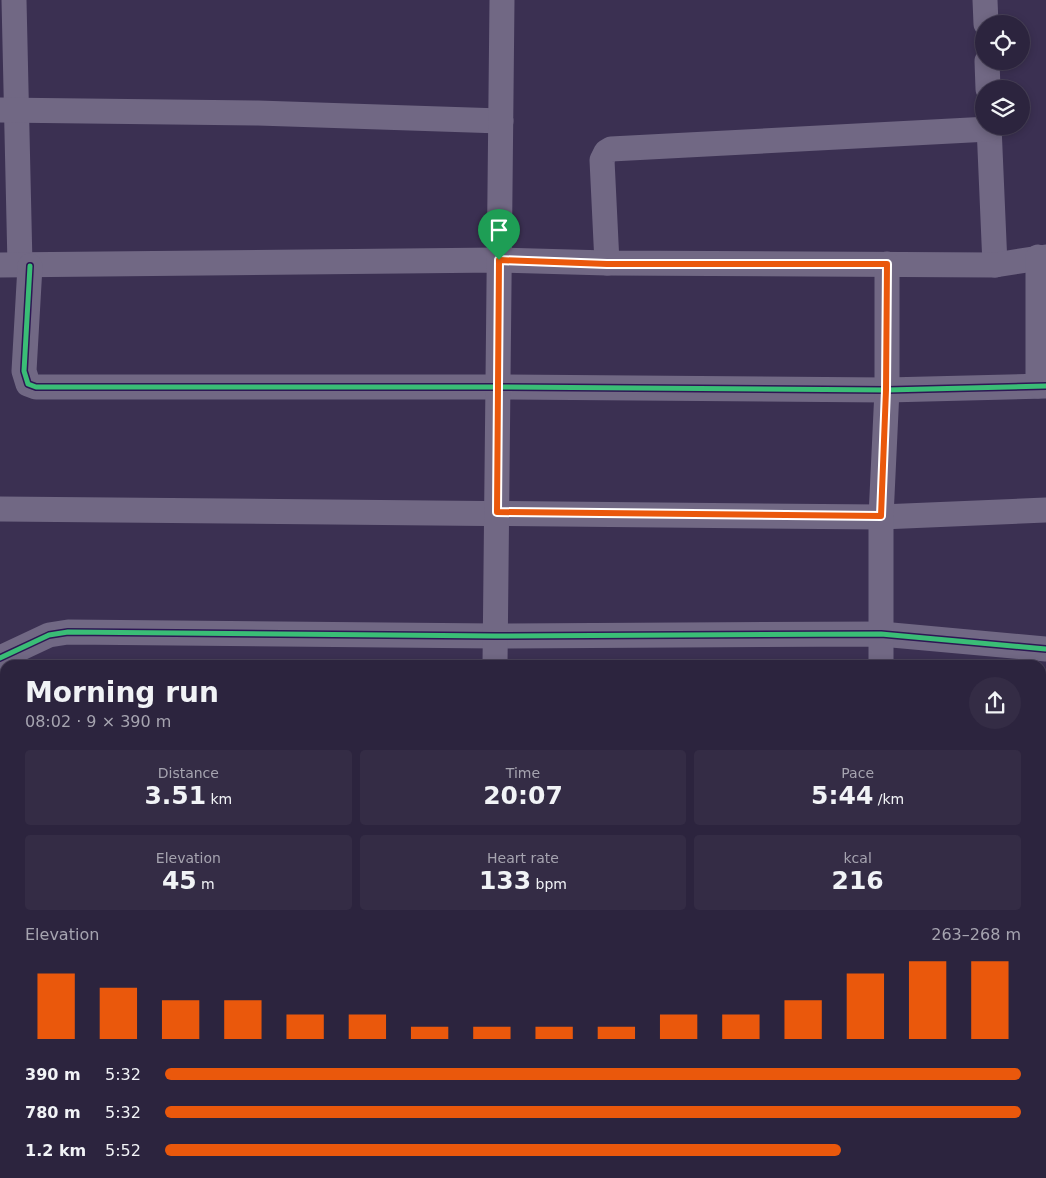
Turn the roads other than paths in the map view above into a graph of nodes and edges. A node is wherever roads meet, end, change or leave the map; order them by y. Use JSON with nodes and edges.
{"nodes":[{"id":1,"x":14,"y":0,"type":"edge"},
{"id":2,"x":502,"y":0,"type":"edge"},
{"id":3,"x":985,"y":0,"type":"edge"},
{"id":4,"x":986,"y":15,"type":"edge"},
{"id":5,"x":9,"y":110,"type":"edge"},
{"id":6,"x":501,"y":121,"type":"junction"},
{"id":7,"x":975,"y":129,"type":"edge"},
{"id":8,"x":989,"y":135,"type":"edge"},
{"id":9,"x":1042,"y":257,"type":"edge"},
{"id":10,"x":499,"y":260,"type":"junction"},
{"id":11,"x":607,"y":264,"type":"junction"},
{"id":12,"x":887,"y":264,"type":"junction"},
{"id":13,"x":995,"y":264,"type":"junction"},
{"id":14,"x":17,"y":266,"type":"edge"},
{"id":15,"x":1042,"y":386,"type":"edge"},
{"id":16,"x":498,"y":387,"type":"junction"},
{"id":17,"x":886,"y":390,"type":"junction"},
{"id":18,"x":0,"y":509,"type":"edge"},
{"id":19,"x":1046,"y":510,"type":"edge"},
{"id":20,"x":497,"y":512,"type":"junction"},
{"id":21,"x":881,"y":516,"type":"junction"},
{"id":22,"x":880,"y":634,"type":"junction"},
{"id":23,"x":495,"y":636,"type":"junction"},
{"id":24,"x":1046,"y":649,"type":"edge"},
{"id":25,"x":0,"y":658,"type":"edge"},
{"id":26,"x":494,"y":660,"type":"edge"},
{"id":27,"x":881,"y":660,"type":"edge"}],
"edges":[{"from":1,"to":5,"type":"street"},
{"from":2,"to":6,"type":"street"},
{"from":3,"to":4,"type":"street"},
{"from":5,"to":6,"type":"street"},
{"from":5,"to":14,"type":"street"},
{"from":6,"to":10,"type":"street"},
{"from":7,"to":11,"type":"street"},
{"from":8,"to":13,"type":"street"},
{"from":9,"to":13,"type":"street"},
{"from":9,"to":15,"type":"street"},
{"from":10,"to":11,"type":"street"},
{"from":10,"to":14,"type":"street"},
{"from":10,"to":16,"type":"street"},
{"from":11,"to":12,"type":"street"},
{"from":12,"to":13,"type":"street"},
{"from":12,"to":17,"type":"street"},
{"from":14,"to":16,"type":"street"},
{"from":15,"to":17,"type":"street"},
{"from":16,"to":17,"type":"street"},
{"from":16,"to":20,"type":"street"},
{"from":17,"to":21,"type":"street"},
{"from":18,"to":20,"type":"street"},
{"from":19,"to":21,"type":"street"},
{"from":20,"to":21,"type":"street"},
{"from":20,"to":23,"type":"street"},
{"from":21,"to":22,"type":"street"},
{"from":22,"to":23,"type":"street"},
{"from":22,"to":24,"type":"street"},
{"from":22,"to":27,"type":"street"},
{"from":23,"to":25,"type":"street"},
{"from":23,"to":26,"type":"street"}]}
